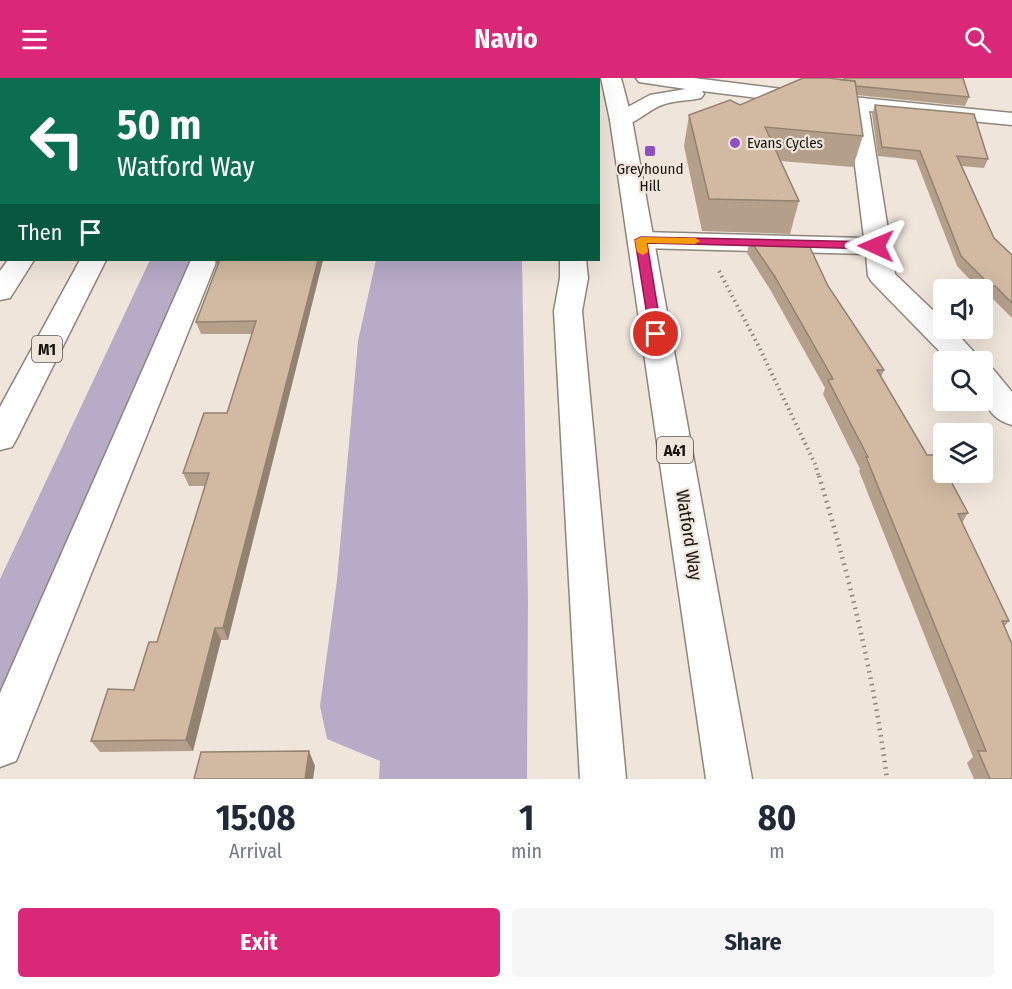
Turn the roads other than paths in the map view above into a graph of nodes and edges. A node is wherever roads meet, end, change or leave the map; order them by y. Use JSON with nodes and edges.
{"nodes":[{"id":1,"x":611,"y":78,"type":"edge"},
{"id":2,"x":646,"y":78,"type":"edge"},
{"id":3,"x":821,"y":78,"type":"edge"},
{"id":4,"x":737,"y":90,"type":"junction"},
{"id":5,"x":822,"y":100,"type":"junction"},
{"id":6,"x":858,"y":104,"type":"junction"},
{"id":7,"x":621,"y":120,"type":"junction"},
{"id":8,"x":1008,"y":124,"type":"edge"},
{"id":9,"x":641,"y":240,"type":"junction"},
{"id":10,"x":876,"y":246,"type":"junction"},
{"id":11,"x":20,"y":261,"type":"edge"},
{"id":12,"x":92,"y":261,"type":"edge"},
{"id":13,"x":204,"y":261,"type":"edge"},
{"id":14,"x":573,"y":261,"type":"edge"},
{"id":15,"x":0,"y":292,"type":"edge"},
{"id":16,"x":957,"y":351,"type":"edge"},
{"id":17,"x":993,"y":390,"type":"edge"},
{"id":18,"x":1012,"y":414,"type":"edge"},
{"id":19,"x":0,"y":438,"type":"edge"},
{"id":20,"x":0,"y":745,"type":"edge"},
{"id":21,"x":603,"y":779,"type":"edge"},
{"id":22,"x":729,"y":779,"type":"edge"}],
"edges":[{"from":1,"to":7,"type":"main road","name":"Watford Way","number":"A41"},
{"from":2,"to":4,"type":"main road"},
{"from":3,"to":5,"type":"main road"},
{"from":4,"to":5,"type":"main road"},
{"from":4,"to":7,"type":"main road"},
{"from":5,"to":6,"type":"main road"},
{"from":6,"to":8,"type":"main road"},
{"from":6,"to":10,"type":"main road"},
{"from":7,"to":9,"type":"main road","name":"Watford Way","number":"A41"},
{"from":9,"to":10,"type":"main road"},
{"from":9,"to":22,"type":"main road","name":"Watford Way","number":"A41"},
{"from":10,"to":16,"type":"main road"},
{"from":11,"to":15,"type":"main road"},
{"from":12,"to":19,"type":"main road","number":"M1"},
{"from":13,"to":20,"type":"main road"},
{"from":14,"to":21,"type":"main road"},
{"from":17,"to":18,"type":"main road"}]}
